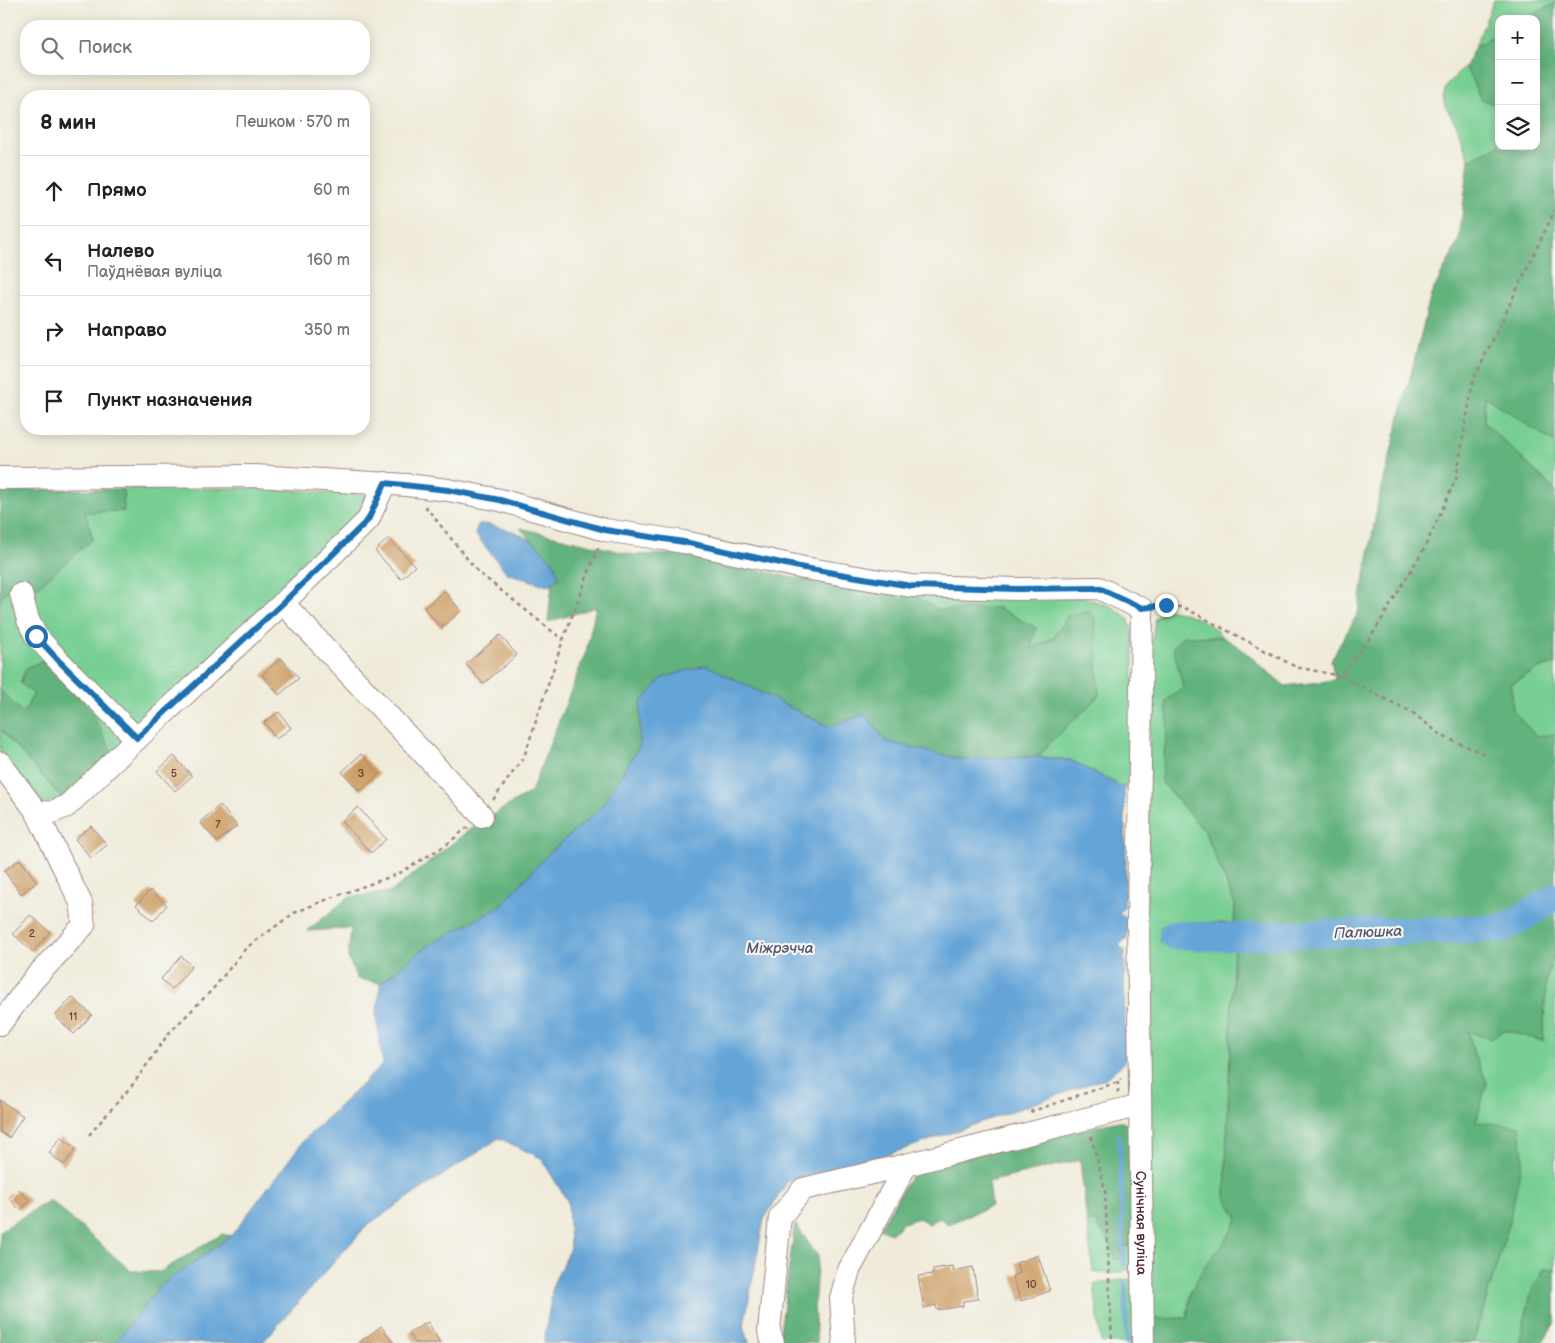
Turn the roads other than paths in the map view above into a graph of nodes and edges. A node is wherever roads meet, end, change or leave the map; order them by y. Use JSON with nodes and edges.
{"nodes":[{"id":1,"x":0,"y":478,"type":"edge"},
{"id":2,"x":385,"y":483,"type":"junction"},
{"id":3,"x":20,"y":594,"type":"dead end"},
{"id":4,"x":283,"y":603,"type":"junction"},
{"id":5,"x":137,"y":738,"type":"junction"},
{"id":6,"x":0,"y":763,"type":"edge"},
{"id":7,"x":36,"y":811,"type":"junction"},
{"id":8,"x":482,"y":816,"type":"road end"},
{"id":9,"x":0,"y":1024,"type":"edge"},
{"id":10,"x":1140,"y":1105,"type":"junction"},
{"id":11,"x":906,"y":1165,"type":"junction"},
{"id":12,"x":773,"y":1343,"type":"edge"},
{"id":13,"x":844,"y":1343,"type":"edge"},
{"id":14,"x":1143,"y":1343,"type":"edge"}],
"edges":[{"from":1,"to":2,"type":"street"},
{"from":2,"to":4,"type":"street"},
{"from":2,"to":10,"type":"street","name":"Сунічная вуліца"},
{"from":3,"to":5,"type":"street"},
{"from":4,"to":5,"type":"street"},
{"from":4,"to":8,"type":"street"},
{"from":5,"to":7,"type":"street"},
{"from":6,"to":7,"type":"street"},
{"from":7,"to":9,"type":"street"},
{"from":10,"to":11,"type":"street"},
{"from":10,"to":14,"type":"street","name":"Сунічная вуліца"},
{"from":11,"to":12,"type":"street"},
{"from":11,"to":13,"type":"street"}]}
